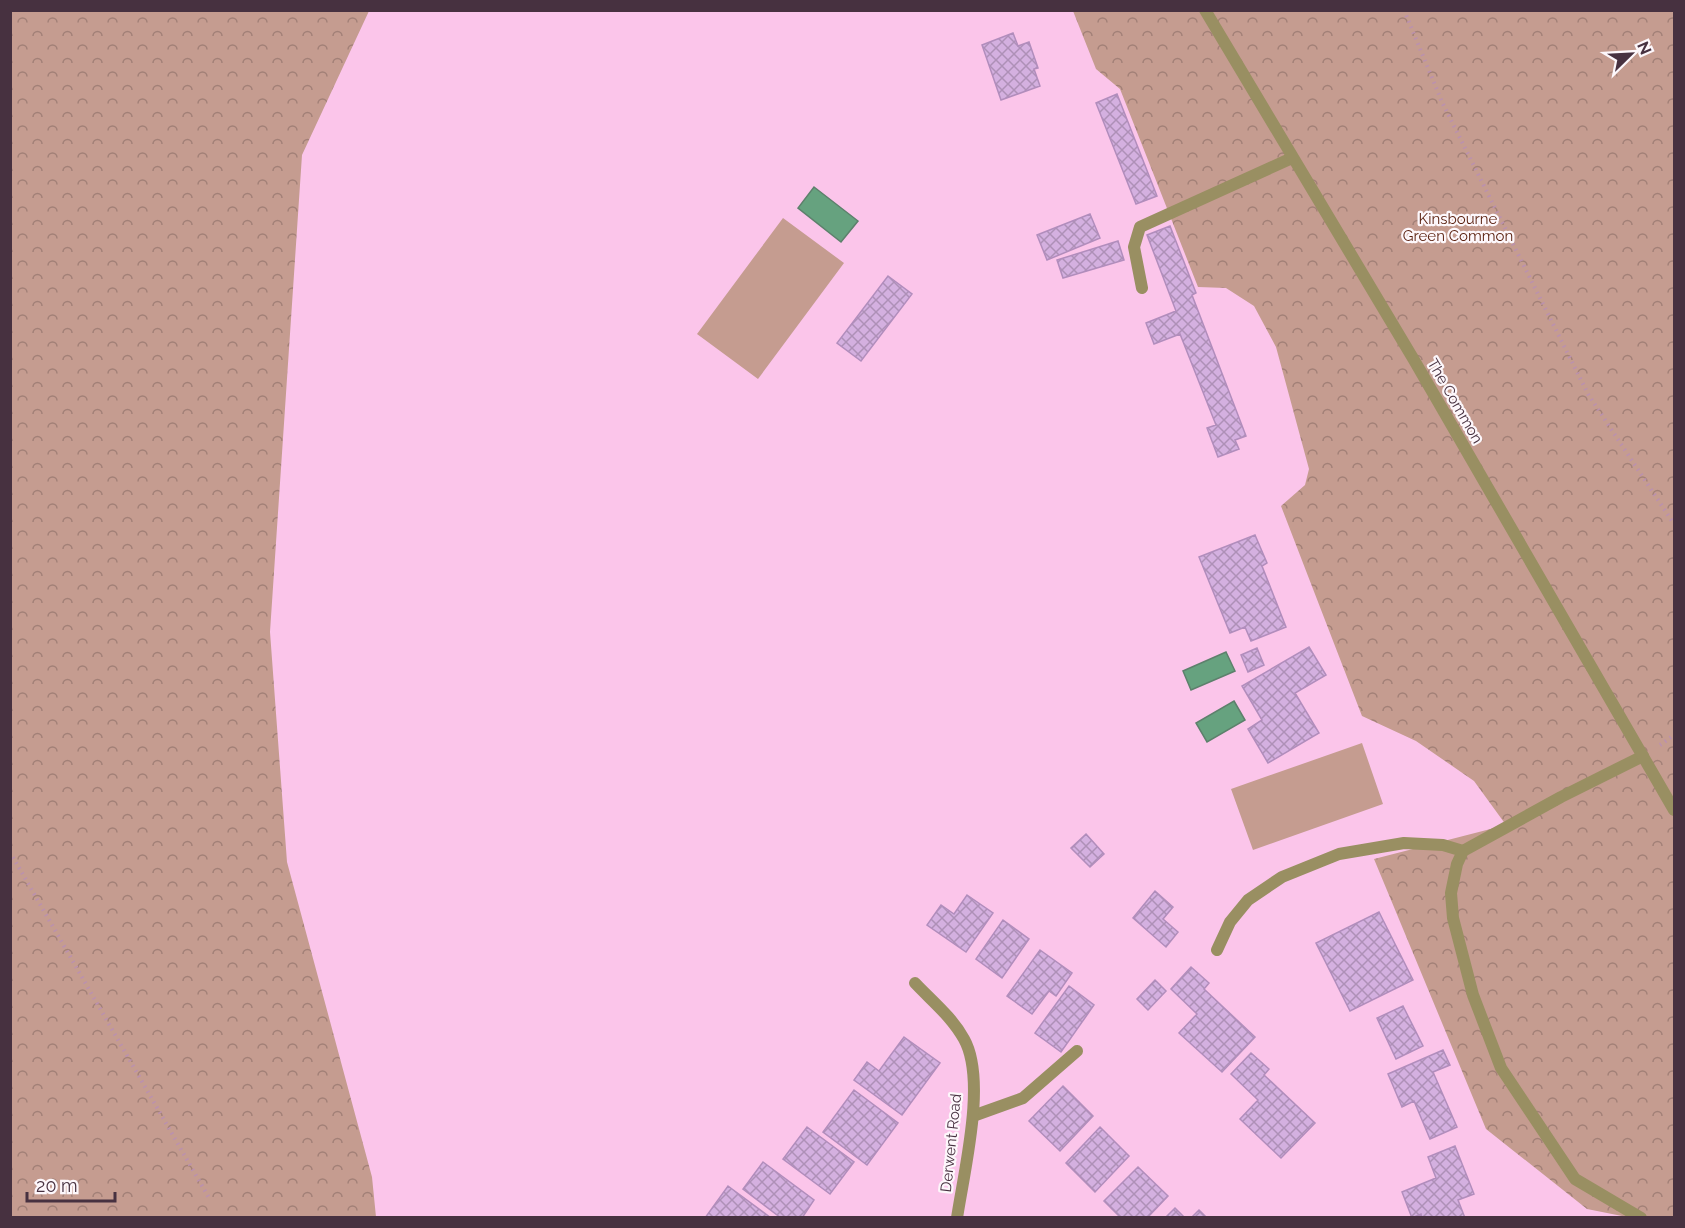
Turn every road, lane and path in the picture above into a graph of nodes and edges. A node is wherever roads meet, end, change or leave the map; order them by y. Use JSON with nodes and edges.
{"nodes":[{"id":1,"x":1205,"y":10,"type":"edge"},
{"id":2,"x":1404,"y":10,"type":"edge"},
{"id":3,"x":1292,"y":158,"type":"junction"},
{"id":4,"x":1142,"y":288,"type":"dead end"},
{"id":5,"x":1674,"y":524,"type":"edge"},
{"id":6,"x":1643,"y":756,"type":"junction"},
{"id":7,"x":1674,"y":810,"type":"edge"},
{"id":8,"x":1463,"y":851,"type":"junction"},
{"id":9,"x":10,"y":852,"type":"edge"},
{"id":10,"x":1217,"y":950,"type":"dead end"},
{"id":11,"x":915,"y":983,"type":"dead end"},
{"id":12,"x":1077,"y":1051,"type":"dead end"},
{"id":13,"x":973,"y":1116,"type":"junction"},
{"id":14,"x":209,"y":1198,"type":"dead end"},
{"id":15,"x":957,"y":1218,"type":"edge"},
{"id":16,"x":1641,"y":1218,"type":"edge"}],
"edges":[{"from":1,"to":3,"type":"street","name":"The Common"},
{"from":2,"to":5,"type":"path"},
{"from":3,"to":4,"type":"street"},
{"from":3,"to":6,"type":"street","name":"The Common"},
{"from":6,"to":7,"type":"street","name":"The Common"},
{"from":6,"to":8,"type":"street"},
{"from":8,"to":10,"type":"street"},
{"from":8,"to":16,"type":"street"},
{"from":9,"to":14,"type":"path"},
{"from":11,"to":13,"type":"street","name":"Derwent Road"},
{"from":12,"to":13,"type":"street"},
{"from":13,"to":15,"type":"street","name":"Derwent Road"}]}
